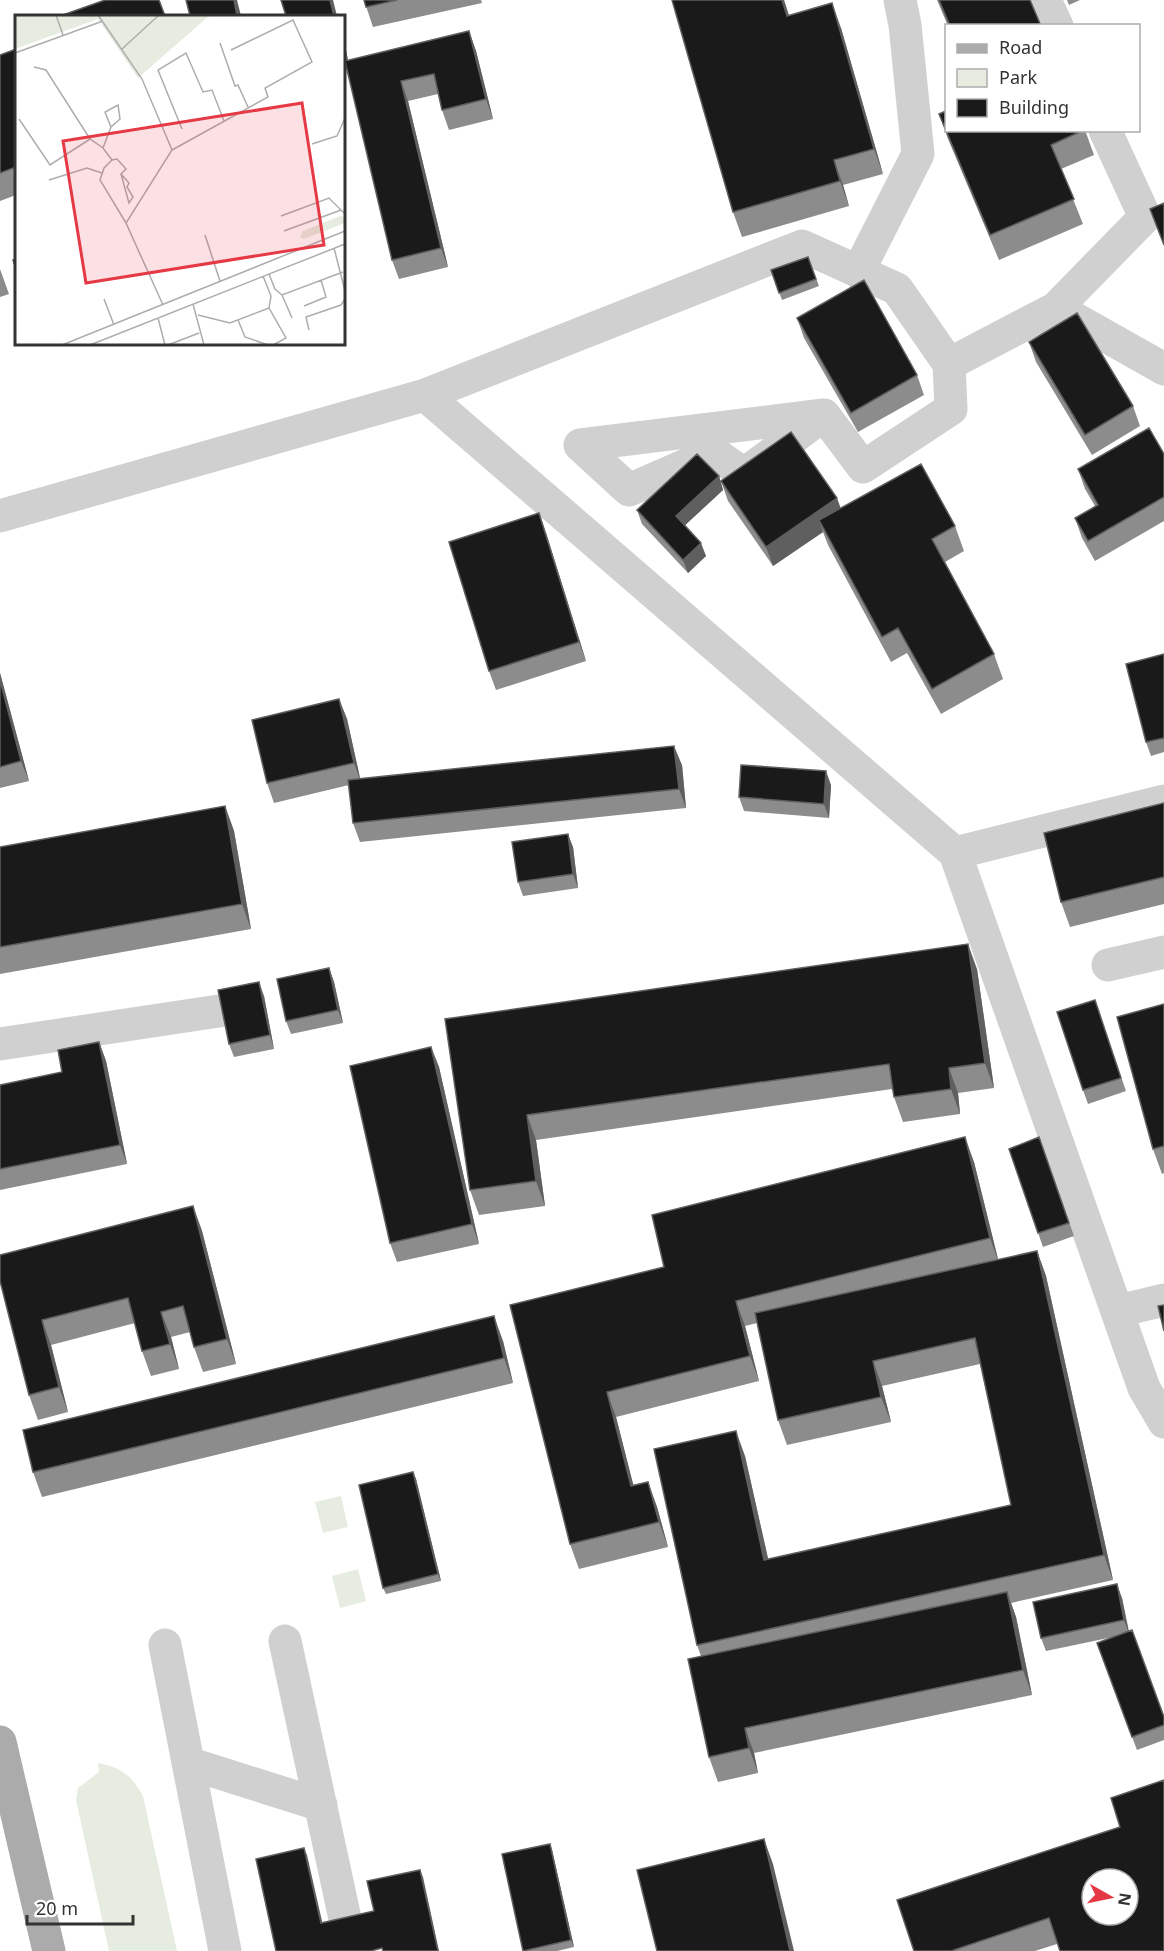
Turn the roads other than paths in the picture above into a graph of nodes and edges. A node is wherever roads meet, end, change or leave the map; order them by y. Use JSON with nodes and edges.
{"nodes":[{"id":1,"x":900,"y":0,"type":"edge"},
{"id":2,"x":1045,"y":0,"type":"edge"},
{"id":3,"x":1056,"y":24,"type":"edge"},
{"id":4,"x":1106,"y":132,"type":"edge"},
{"id":5,"x":1155,"y":212,"type":"edge"},
{"id":6,"x":858,"y":272,"type":"junction"},
{"id":7,"x":1056,"y":308,"type":"junction"},
{"id":8,"x":950,"y":364,"type":"junction"},
{"id":9,"x":1164,"y":369,"type":"edge"},
{"id":10,"x":425,"y":395,"type":"junction"},
{"id":11,"x":824,"y":415,"type":"junction"},
{"id":12,"x":0,"y":516,"type":"edge"},
{"id":13,"x":1164,"y":801,"type":"edge"},
{"id":14,"x":955,"y":853,"type":"junction"},
{"id":15,"x":1164,"y":952,"type":"edge"},
{"id":16,"x":1108,"y":965,"type":"dead end"},
{"id":17,"x":232,"y":1009,"type":"edge"},
{"id":18,"x":0,"y":1044,"type":"edge"},
{"id":19,"x":1164,"y":1300,"type":"edge"},
{"id":20,"x":1118,"y":1311,"type":"junction"},
{"id":21,"x":1164,"y":1422,"type":"edge"},
{"id":22,"x":285,"y":1641,"type":"dead end"},
{"id":23,"x":165,"y":1645,"type":"dead end"},
{"id":24,"x":0,"y":1742,"type":"edge"},
{"id":25,"x":188,"y":1763,"type":"junction"},
{"id":26,"x":321,"y":1805,"type":"junction"},
{"id":27,"x":49,"y":1951,"type":"edge"},
{"id":28,"x":225,"y":1951,"type":"edge"},
{"id":29,"x":352,"y":1951,"type":"edge"}],
"edges":[{"from":1,"to":6,"type":"street"},
{"from":2,"to":3,"type":"street"},
{"from":4,"to":5,"type":"street"},
{"from":5,"to":7,"type":"street"},
{"from":6,"to":8,"type":"street"},
{"from":6,"to":10,"type":"street"},
{"from":7,"to":8,"type":"street"},
{"from":7,"to":9,"type":"street"},
{"from":8,"to":11,"type":"street"},
{"from":10,"to":12,"type":"street"},
{"from":10,"to":14,"type":"street"},
{"from":11,"to":11,"type":"street"},
{"from":13,"to":14,"type":"street"},
{"from":14,"to":20,"type":"street"},
{"from":15,"to":16,"type":"street"},
{"from":17,"to":18,"type":"street"},
{"from":19,"to":20,"type":"street"},
{"from":20,"to":21,"type":"street"},
{"from":22,"to":26,"type":"street"},
{"from":23,"to":25,"type":"street"},
{"from":24,"to":27,"type":"main road"},
{"from":25,"to":26,"type":"street"},
{"from":25,"to":28,"type":"street"},
{"from":26,"to":29,"type":"street"}]}
